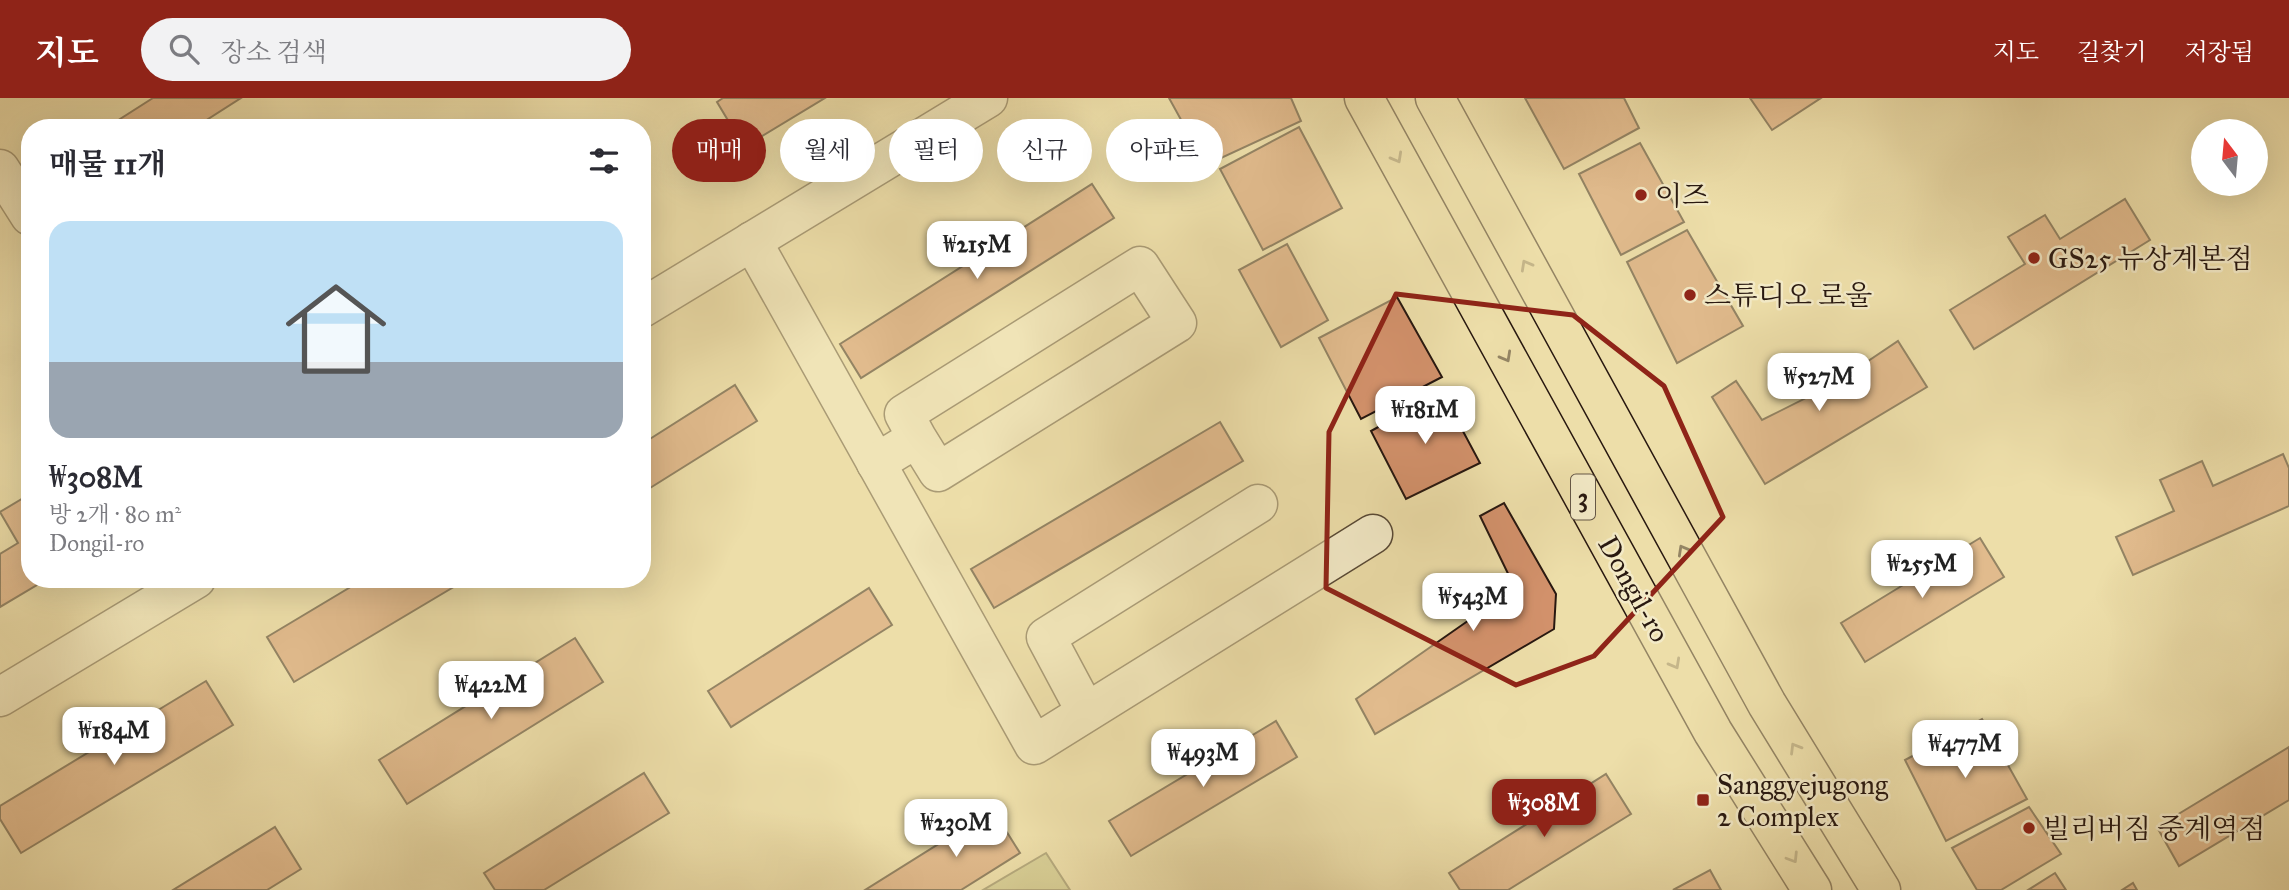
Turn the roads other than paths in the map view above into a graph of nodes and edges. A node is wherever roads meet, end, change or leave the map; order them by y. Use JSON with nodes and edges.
{"nodes":[{"id":1,"x":988,"y":98,"type":"edge"},
{"id":2,"x":1364,"y":98,"type":"edge"},
{"id":3,"x":1435,"y":98,"type":"edge"},
{"id":4,"x":0,"y":169,"type":"edge"},
{"id":5,"x":21,"y":202,"type":"edge"},
{"id":6,"x":752,"y":241,"type":"junction"},
{"id":7,"x":651,"y":303,"type":"edge"},
{"id":8,"x":917,"y":438,"type":"junction"},
{"id":9,"x":876,"y":463,"type":"junction"},
{"id":10,"x":1258,"y":504,"type":"dead end"},
{"id":11,"x":1373,"y":534,"type":"dead end"},
{"id":12,"x":181,"y":588,"type":"edge"},
{"id":13,"x":0,"y":697,"type":"edge"},
{"id":14,"x":1086,"y":712,"type":"junction"},
{"id":15,"x":1812,"y":890,"type":"edge"},
{"id":16,"x":1881,"y":890,"type":"edge"}],
"edges":[{"from":1,"to":6,"type":"street"},
{"from":2,"to":15,"type":"main road","name":"Dongil-ro","number":"3","one_way":true},
{"from":16,"to":3,"type":"main road","number":"3","one_way":true},
{"from":4,"to":5,"type":"street"},
{"from":6,"to":7,"type":"street"},
{"from":6,"to":9,"type":"street"},
{"from":8,"to":8,"type":"street"},
{"from":8,"to":9,"type":"street"},
{"from":9,"to":14,"type":"street"},
{"from":10,"to":14,"type":"street"},
{"from":11,"to":14,"type":"street"},
{"from":12,"to":13,"type":"street"}]}
